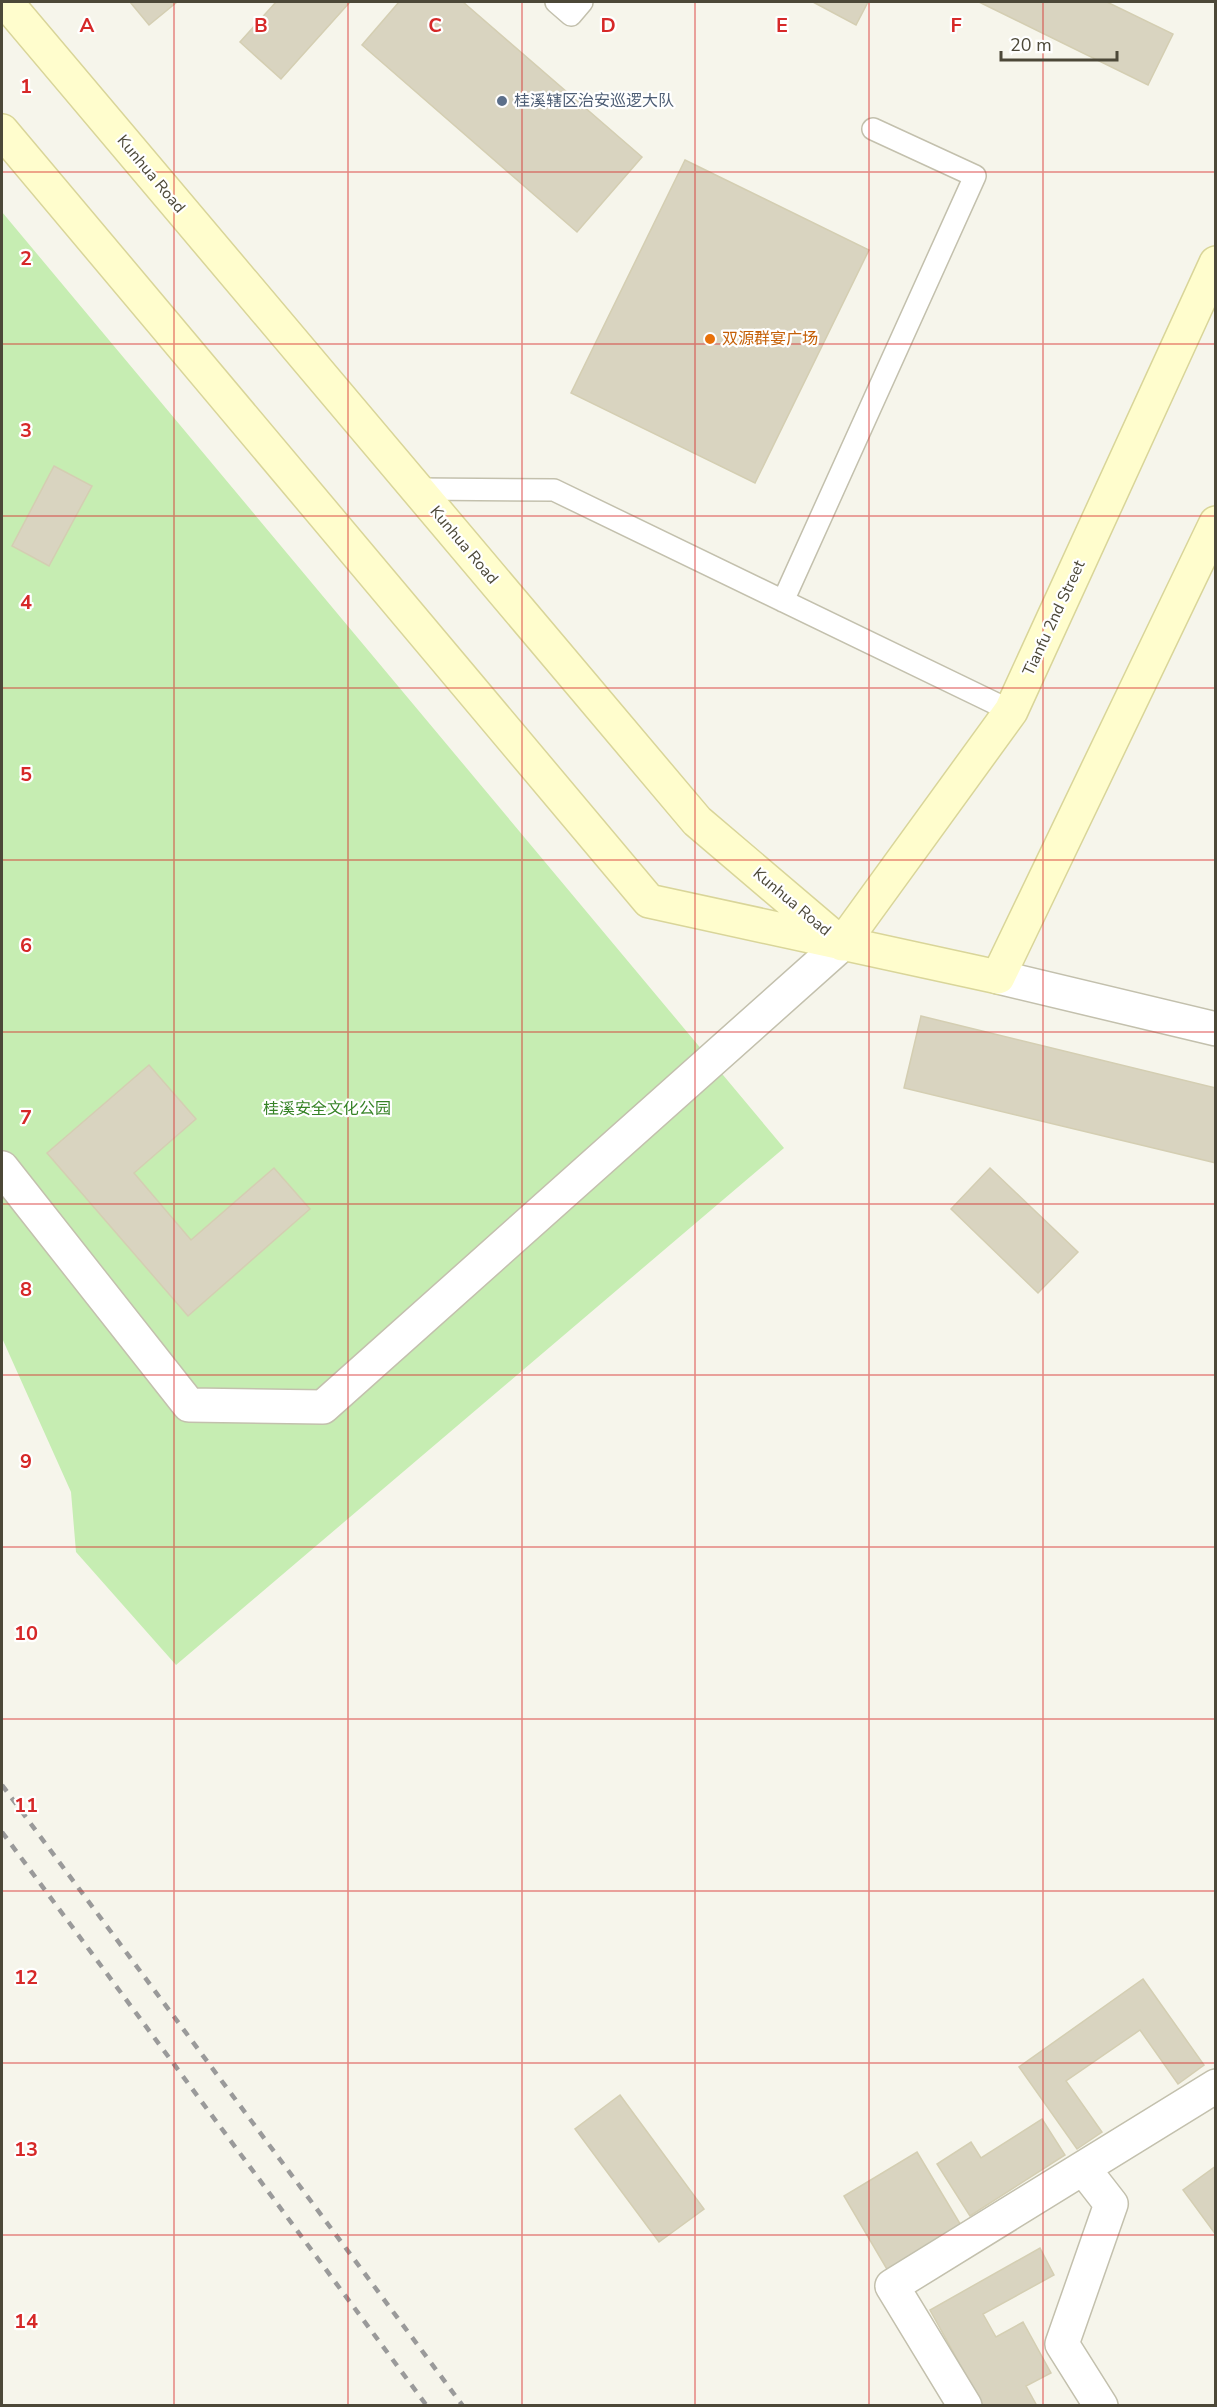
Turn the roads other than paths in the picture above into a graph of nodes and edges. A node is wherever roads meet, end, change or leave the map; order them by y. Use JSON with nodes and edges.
{"nodes":[{"id":1,"x":6,"y":2,"type":"edge"},
{"id":2,"x":556,"y":2,"type":"edge"},
{"id":3,"x":582,"y":2,"type":"edge"},
{"id":4,"x":873,"y":129,"type":"dead end"},
{"id":5,"x":2,"y":131,"type":"edge"},
{"id":6,"x":1215,"y":263,"type":"edge"},
{"id":7,"x":417,"y":489,"type":"junction"},
{"id":8,"x":1215,"y":523,"type":"edge"},
{"id":9,"x":783,"y":601,"type":"junction"},
{"id":10,"x":1011,"y":711,"type":"junction"},
{"id":11,"x":842,"y":944,"type":"junction"},
{"id":12,"x":998,"y":977,"type":"junction"},
{"id":13,"x":1215,"y":1029,"type":"edge"},
{"id":14,"x":2,"y":1168,"type":"edge"},
{"id":15,"x":1215,"y":2086,"type":"edge"},
{"id":16,"x":1083,"y":2168,"type":"junction"},
{"id":17,"x":965,"y":2406,"type":"edge"},
{"id":18,"x":1101,"y":2406,"type":"edge"}],
"edges":[{"from":1,"to":7,"type":"main road","name":"Kunhua Road"},
{"from":2,"to":3,"type":"lane"},
{"from":4,"to":9,"type":"lane"},
{"from":5,"to":11,"type":"main road","name":"Kunhua Road"},
{"from":6,"to":10,"type":"main road","name":"Tianfu 2nd Street"},
{"from":7,"to":9,"type":"lane"},
{"from":7,"to":11,"type":"main road","name":"Kunhua Road"},
{"from":8,"to":12,"type":"main road"},
{"from":9,"to":10,"type":"lane"},
{"from":10,"to":11,"type":"main road","name":"Tianfu 2nd Street"},
{"from":11,"to":12,"type":"main road"},
{"from":11,"to":14,"type":"street"},
{"from":12,"to":13,"type":"street"},
{"from":15,"to":16,"type":"street"},
{"from":16,"to":17,"type":"street"},
{"from":16,"to":18,"type":"street"}]}
